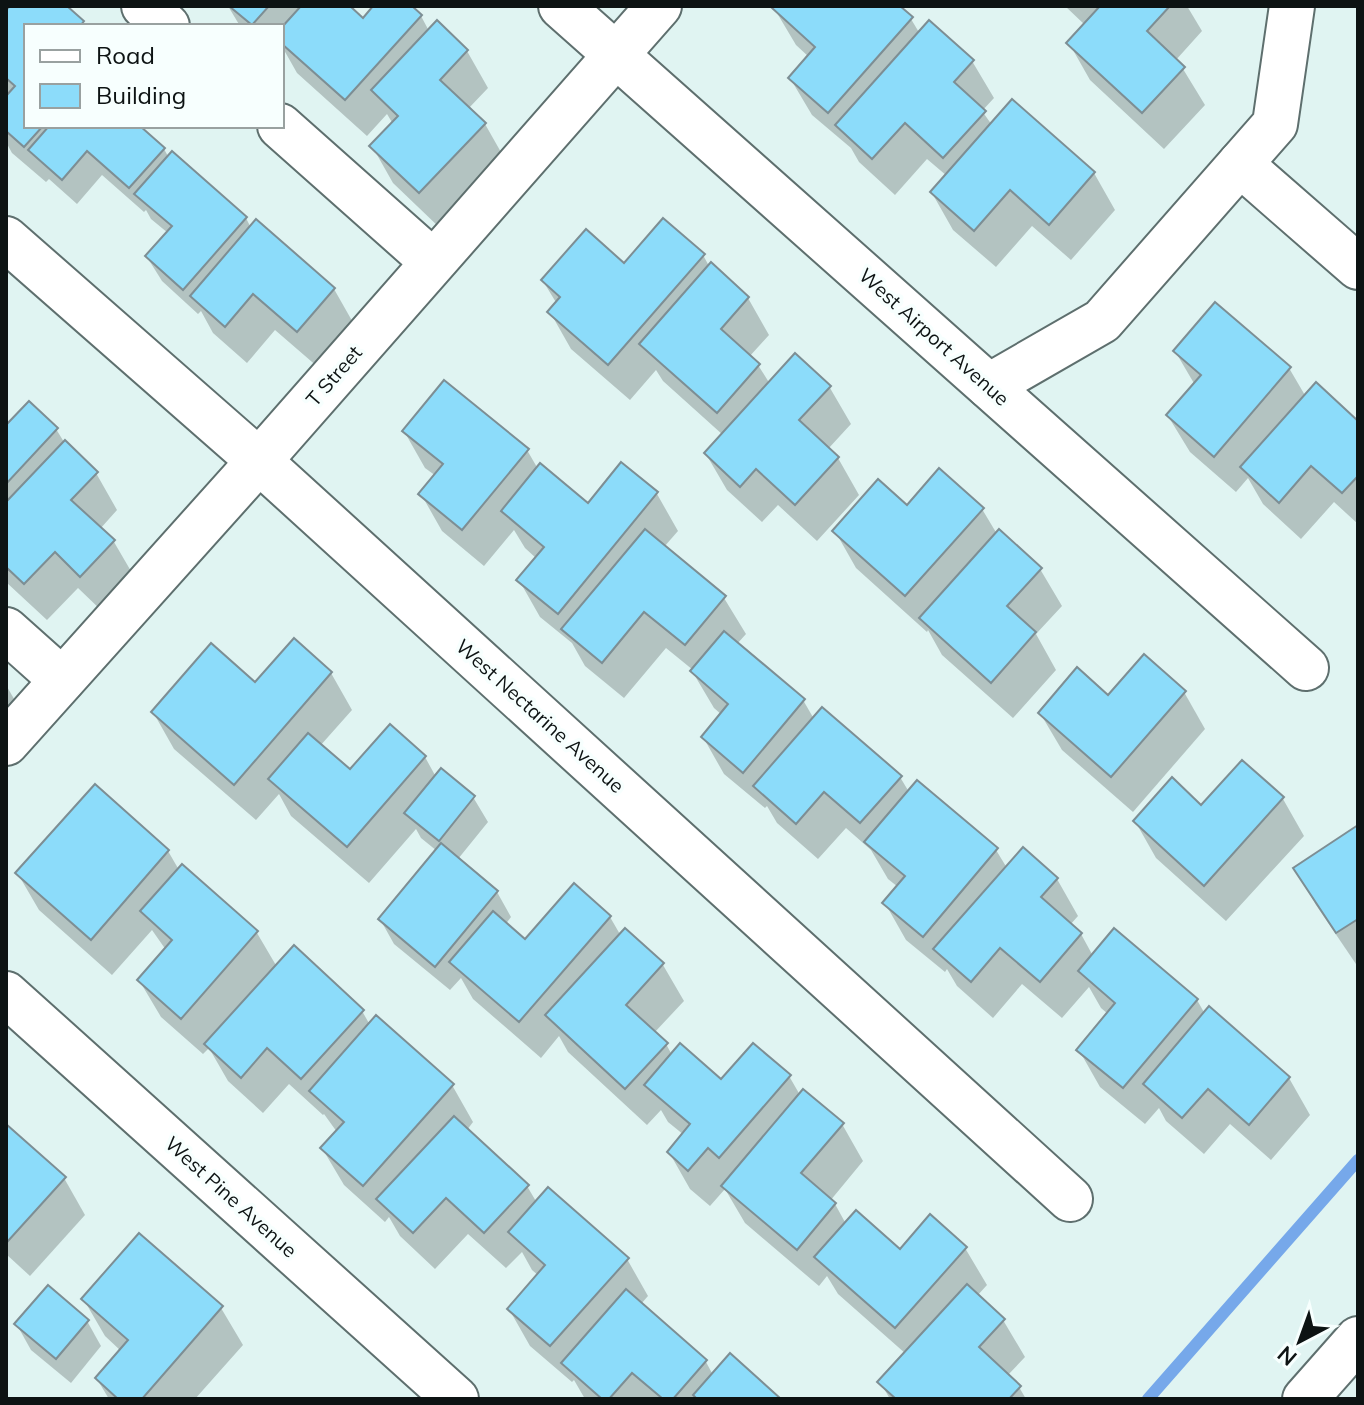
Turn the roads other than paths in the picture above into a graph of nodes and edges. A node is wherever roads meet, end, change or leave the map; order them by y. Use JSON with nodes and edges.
{"nodes":[{"id":1,"x":144,"y":6,"type":"edge"},
{"id":2,"x":561,"y":6,"type":"edge"},
{"id":3,"x":659,"y":6,"type":"edge"},
{"id":4,"x":1292,"y":6,"type":"edge"},
{"id":5,"x":165,"y":24,"type":"edge"},
{"id":6,"x":616,"y":54,"type":"junction"},
{"id":7,"x":282,"y":128,"type":"edge"},
{"id":8,"x":1240,"y":164,"type":"junction"},
{"id":9,"x":6,"y":239,"type":"edge"},
{"id":10,"x":433,"y":262,"type":"junction"},
{"id":11,"x":1358,"y":267,"type":"edge"},
{"id":12,"x":989,"y":386,"type":"junction"},
{"id":13,"x":259,"y":461,"type":"junction"},
{"id":14,"x":6,"y":630,"type":"edge"},
{"id":15,"x":1306,"y":668,"type":"dead end"},
{"id":16,"x":62,"y":680,"type":"junction"},
{"id":17,"x":6,"y":743,"type":"edge"},
{"id":18,"x":6,"y":994,"type":"edge"},
{"id":19,"x":1070,"y":1199,"type":"dead end"},
{"id":20,"x":1358,"y":1339,"type":"edge"},
{"id":21,"x":456,"y":1399,"type":"edge"},
{"id":22,"x":1305,"y":1399,"type":"edge"}],
"edges":[{"from":1,"to":5,"type":"street"},
{"from":2,"to":6,"type":"street","name":"West Airport Avenue"},
{"from":3,"to":6,"type":"street","name":"T Street"},
{"from":4,"to":8,"type":"street"},
{"from":6,"to":10,"type":"street","name":"T Street"},
{"from":6,"to":12,"type":"street","name":"West Airport Avenue"},
{"from":7,"to":10,"type":"street"},
{"from":8,"to":11,"type":"street"},
{"from":8,"to":12,"type":"street"},
{"from":9,"to":13,"type":"street","name":"West Nectarine Avenue"},
{"from":10,"to":13,"type":"street","name":"T Street"},
{"from":12,"to":15,"type":"street","name":"West Airport Avenue"},
{"from":13,"to":16,"type":"street","name":"T Street"},
{"from":13,"to":19,"type":"street","name":"West Nectarine Avenue"},
{"from":14,"to":16,"type":"street"},
{"from":16,"to":17,"type":"street","name":"T Street"},
{"from":18,"to":21,"type":"street","name":"West Pine Avenue"},
{"from":20,"to":22,"type":"street"}]}
